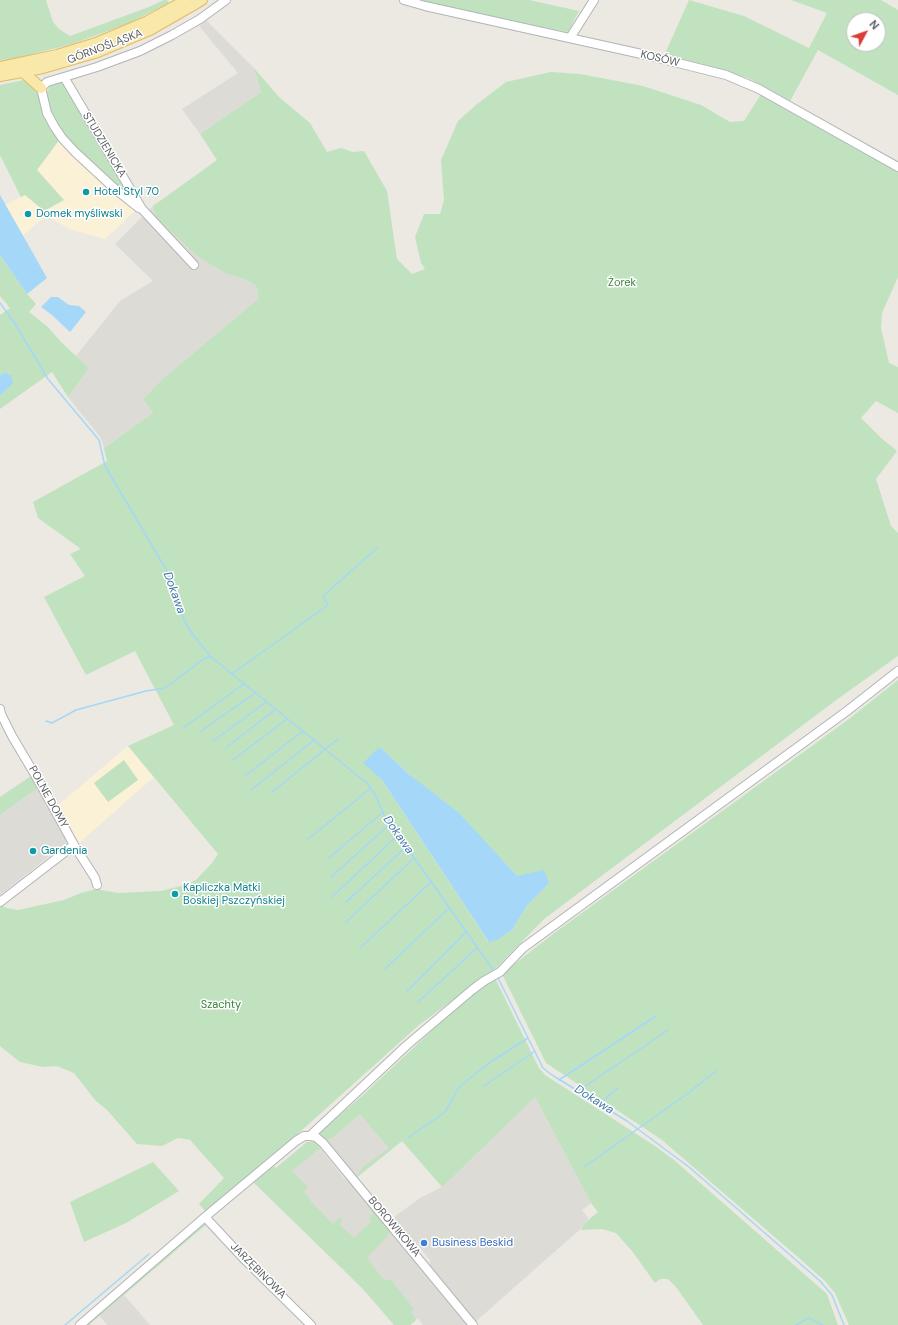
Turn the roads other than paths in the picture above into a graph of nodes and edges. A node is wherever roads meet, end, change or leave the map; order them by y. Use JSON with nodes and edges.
{"nodes":[{"id":1,"x":186,"y":0,"type":"edge"},
{"id":2,"x":202,"y":0,"type":"edge"},
{"id":3,"x":226,"y":0,"type":"edge"},
{"id":4,"x":404,"y":0,"type":"edge"},
{"id":5,"x":594,"y":0,"type":"edge"},
{"id":6,"x":570,"y":38,"type":"junction"},
{"id":7,"x":0,"y":67,"type":"edge"},
{"id":8,"x":23,"y":72,"type":"junction"},
{"id":9,"x":0,"y":76,"type":"edge"},
{"id":10,"x":64,"y":77,"type":"junction"},
{"id":11,"x":41,"y":88,"type":"junction"},
{"id":12,"x":898,"y":167,"type":"edge"},
{"id":13,"x":142,"y":209,"type":"junction"},
{"id":14,"x":194,"y":265,"type":"dead end"},
{"id":15,"x":898,"y":671,"type":"edge"},
{"id":16,"x":0,"y":709,"type":"edge"},
{"id":17,"x":74,"y":845,"type":"junction"},
{"id":18,"x":97,"y":885,"type":"dead end"},
{"id":19,"x":0,"y":902,"type":"edge"},
{"id":20,"x":310,"y":1136,"type":"junction"},
{"id":21,"x":205,"y":1217,"type":"junction"},
{"id":22,"x":80,"y":1325,"type":"edge"},
{"id":23,"x":311,"y":1325,"type":"edge"},
{"id":24,"x":473,"y":1325,"type":"edge"}],
"edges":[{"from":1,"to":7,"type":"main road","name":"GÓRNOŚLĄSKA"},
{"from":2,"to":8,"type":"main road","name":"GÓRNOŚLĄSKA"},
{"from":3,"to":10,"type":"street"},
{"from":4,"to":6,"type":"street","name":"KOSÓW"},
{"from":5,"to":6,"type":"street"},
{"from":6,"to":12,"type":"street","name":"KOSÓW"},
{"from":8,"to":9,"type":"main road","name":"GÓRNOŚLĄSKA"},
{"from":8,"to":11,"type":"main road"},
{"from":10,"to":11,"type":"street"},
{"from":10,"to":13,"type":"street","name":"STUDZIENICKA"},
{"from":11,"to":13,"type":"street"},
{"from":13,"to":14,"type":"street","name":"STUDZIENICKA"},
{"from":15,"to":20,"type":"street"},
{"from":16,"to":17,"type":"street","name":"POLNE DOMY"},
{"from":17,"to":18,"type":"street","name":"POLNE DOMY"},
{"from":17,"to":19,"type":"street"},
{"from":20,"to":21,"type":"street"},
{"from":20,"to":24,"type":"street","name":"BOROWIKOWA"},
{"from":21,"to":22,"type":"street"},
{"from":21,"to":23,"type":"street","name":"JARZĘBINOWA"}]}
